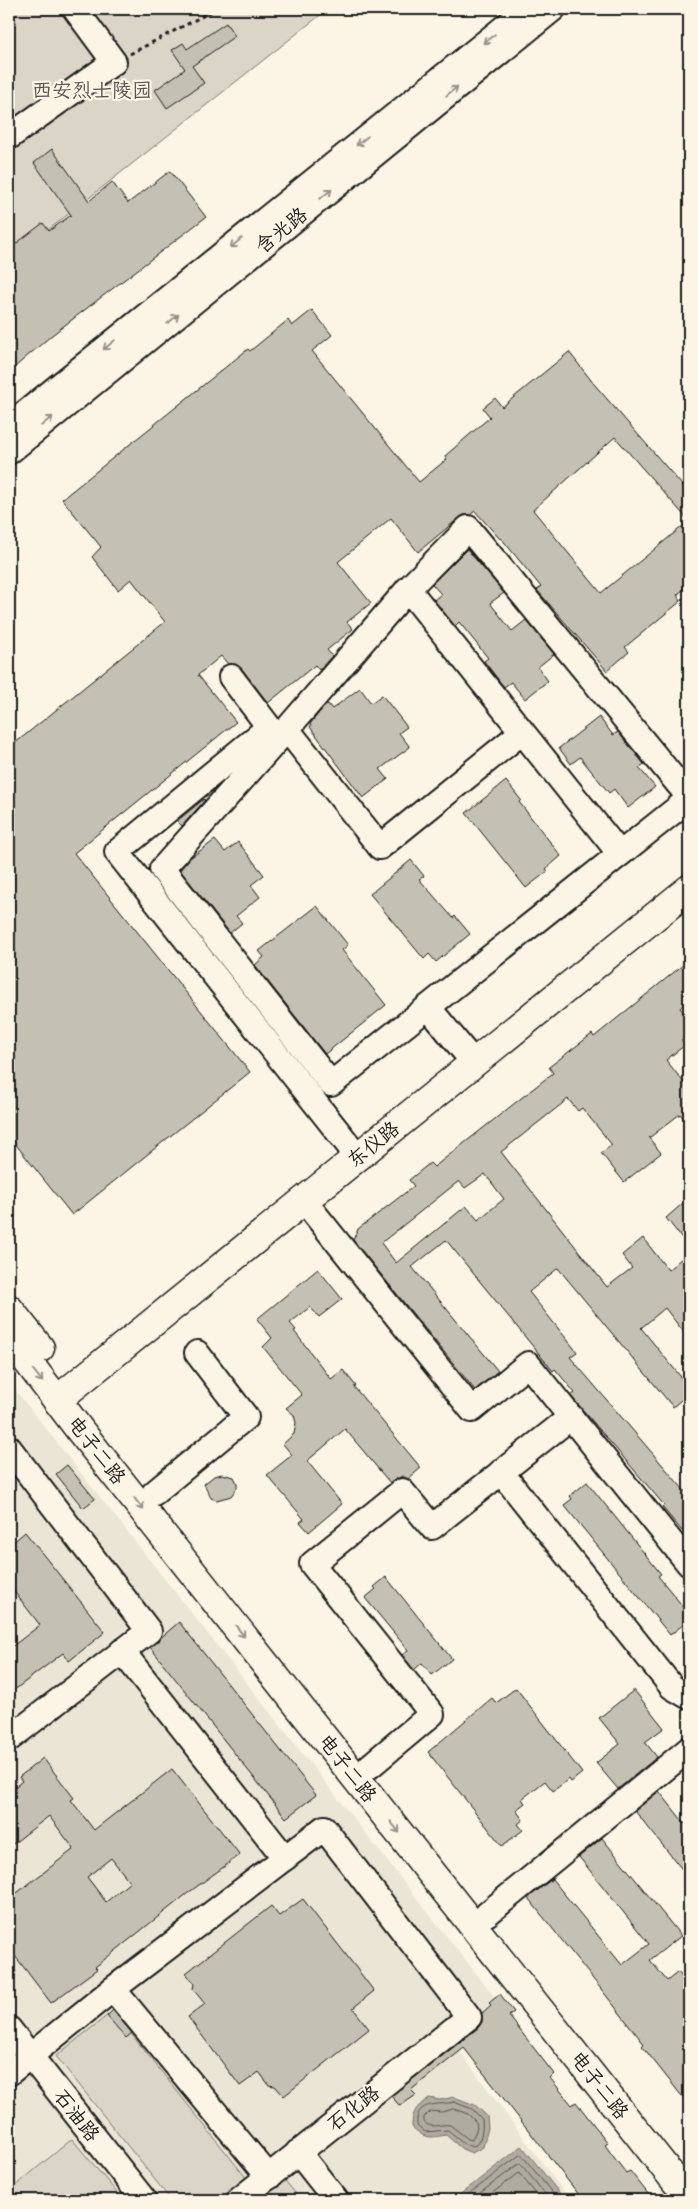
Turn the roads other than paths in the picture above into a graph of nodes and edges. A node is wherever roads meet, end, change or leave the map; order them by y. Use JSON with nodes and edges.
{"nodes":[{"id":1,"x":75,"y":9,"type":"edge"},
{"id":2,"x":527,"y":9,"type":"edge"},
{"id":3,"x":554,"y":9,"type":"edge"},
{"id":4,"x":9,"y":137,"type":"edge"},
{"id":5,"x":9,"y":426,"type":"edge"},
{"id":6,"x":9,"y":452,"type":"edge"},
{"id":7,"x":408,"y":590,"type":"junction"},
{"id":8,"x":231,"y":677,"type":"dead end"},
{"id":9,"x":288,"y":729,"type":"junction"},
{"id":10,"x":522,"y":732,"type":"junction"},
{"id":11,"x":689,"y":798,"type":"edge"},
{"id":12,"x":620,"y":854,"type":"junction"},
{"id":13,"x":689,"y":889,"type":"edge"},
{"id":14,"x":689,"y":910,"type":"edge"},
{"id":15,"x":428,"y":1007,"type":"junction"},
{"id":16,"x":474,"y":1063,"type":"junction"},
{"id":17,"x":358,"y":1157,"type":"junction"},
{"id":18,"x":314,"y":1213,"type":"junction"},
{"id":19,"x":9,"y":1309,"type":"edge"},
{"id":20,"x":9,"y":1337,"type":"edge"},
{"id":21,"x":196,"y":1354,"type":"dead end"},
{"id":22,"x":69,"y":1400,"type":"junction"},
{"id":23,"x":570,"y":1417,"type":"junction"},
{"id":24,"x":9,"y":1448,"type":"edge"},
{"id":25,"x":501,"y":1472,"type":"junction"},
{"id":26,"x":154,"y":1493,"type":"junction"},
{"id":27,"x":689,"y":1564,"type":"edge"},
{"id":28,"x":122,"y":1651,"type":"junction"},
{"id":29,"x":689,"y":1697,"type":"edge"},
{"id":30,"x":9,"y":1739,"type":"edge"},
{"id":31,"x":689,"y":1750,"type":"edge"},
{"id":32,"x":370,"y":1766,"type":"junction"},
{"id":33,"x":285,"y":1858,"type":"junction"},
{"id":34,"x":487,"y":1914,"type":"junction"},
{"id":35,"x":112,"y":1989,"type":"junction"},
{"id":36,"x":9,"y":2029,"type":"edge"},
{"id":37,"x":30,"y":2056,"type":"junction"},
{"id":38,"x":9,"y":2073,"type":"edge"},
{"id":39,"x":298,"y":2152,"type":"junction"},
{"id":40,"x":689,"y":2169,"type":"edge"},
{"id":41,"x":269,"y":2177,"type":"junction"},
{"id":42,"x":689,"y":2198,"type":"edge"},
{"id":43,"x":144,"y":2200,"type":"edge"},
{"id":44,"x":238,"y":2200,"type":"edge"},
{"id":45,"x":336,"y":2200,"type":"edge"}],
"edges":[{"from":1,"to":4,"type":"street"},
{"from":2,"to":5,"type":"street","name":"含光路","one_way":true},
{"from":6,"to":3,"type":"street","name":"含光路","one_way":true},
{"from":7,"to":9,"type":"street"},
{"from":7,"to":10,"type":"street"},
{"from":7,"to":11,"type":"street"},
{"from":8,"to":17,"type":"street"},
{"from":9,"to":10,"type":"street"},
{"from":9,"to":15,"type":"street"},
{"from":10,"to":12,"type":"street"},
{"from":11,"to":12,"type":"street"},
{"from":12,"to":15,"type":"street"},
{"from":13,"to":16,"type":"main road","name":"东仪路"},
{"from":14,"to":18,"type":"main road","name":"东仪路"},
{"from":15,"to":16,"type":"street"},
{"from":16,"to":17,"type":"main road","name":"东仪路"},
{"from":17,"to":22,"type":"main road","name":"东仪路"},
{"from":18,"to":22,"type":"main road","name":"东仪路"},
{"from":18,"to":23,"type":"street"},
{"from":19,"to":22,"type":"main road","name":"电子二路"},
{"from":20,"to":22,"type":"main road","name":"电子二路","one_way":true},
{"from":21,"to":26,"type":"street"},
{"from":22,"to":26,"type":"main road","name":"电子二路"},
{"from":22,"to":42,"type":"main road","name":"电子二路","one_way":true},
{"from":23,"to":25,"type":"street"},
{"from":23,"to":27,"type":"street"},
{"from":24,"to":28,"type":"street"},
{"from":25,"to":29,"type":"street"},
{"from":25,"to":32,"type":"street"},
{"from":26,"to":32,"type":"main road","name":"电子二路"},
{"from":28,"to":30,"type":"street"},
{"from":28,"to":33,"type":"street"},
{"from":31,"to":34,"type":"street"},
{"from":32,"to":34,"type":"main road","name":"电子二路"},
{"from":33,"to":35,"type":"street"},
{"from":33,"to":39,"type":"street","name":"石化路"},
{"from":34,"to":40,"type":"main road","name":"电子二路"},
{"from":35,"to":37,"type":"street"},
{"from":35,"to":41,"type":"street"},
{"from":36,"to":37,"type":"street","name":"石油路"},
{"from":37,"to":38,"type":"street"},
{"from":37,"to":43,"type":"street","name":"石油路"},
{"from":39,"to":41,"type":"street","name":"石化路"},
{"from":39,"to":45,"type":"street"},
{"from":41,"to":44,"type":"street","name":"石化路"}]}
